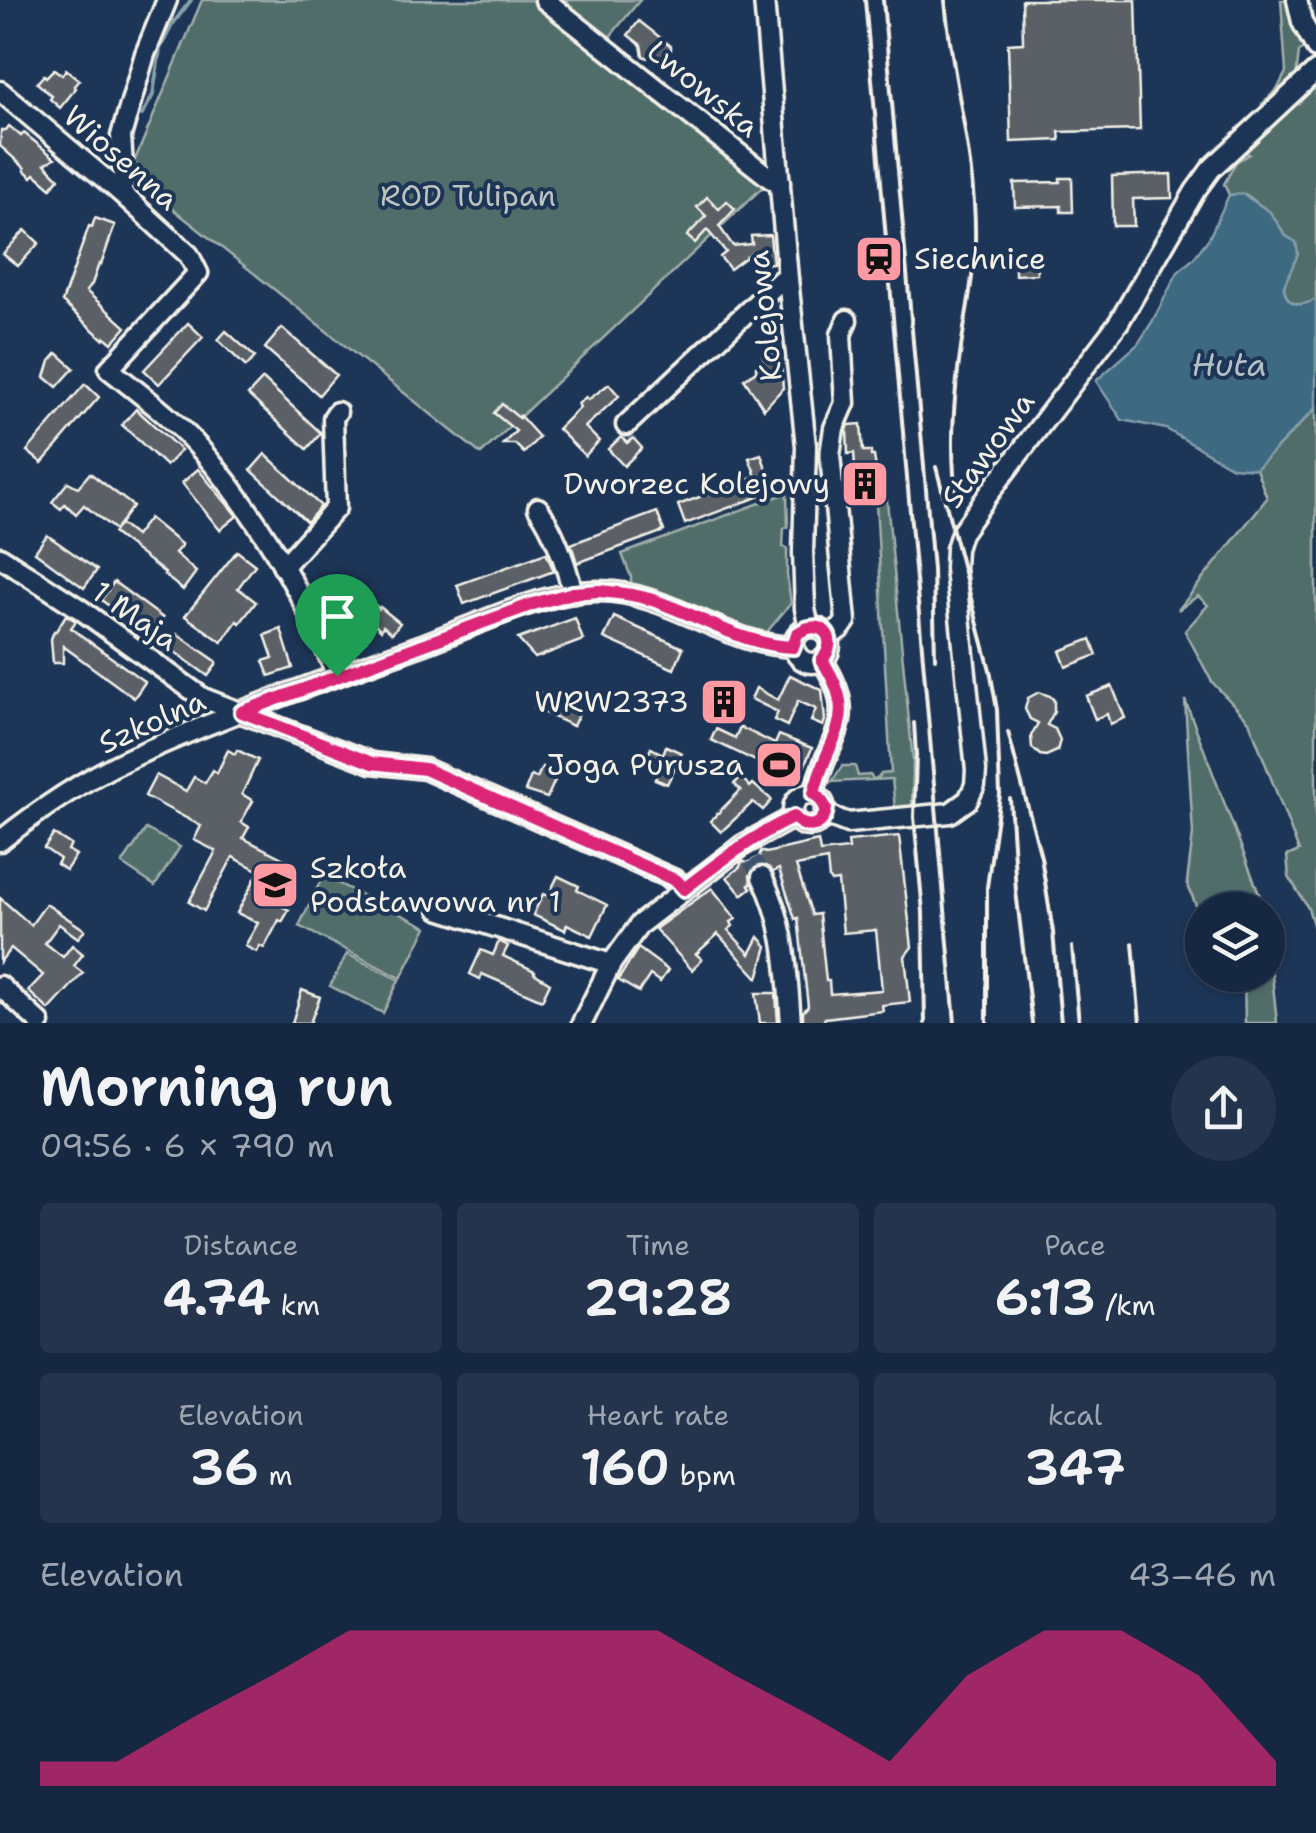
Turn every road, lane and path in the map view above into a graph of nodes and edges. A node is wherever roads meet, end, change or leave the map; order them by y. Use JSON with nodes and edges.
{"nodes":[{"id":1,"x":167,"y":0,"type":"edge"},
{"id":2,"x":546,"y":0,"type":"edge"},
{"id":3,"x":764,"y":0,"type":"edge"},
{"id":4,"x":1297,"y":0,"type":"edge"},
{"id":5,"x":1316,"y":48,"type":"edge"},
{"id":6,"x":1316,"y":72,"type":"edge"},
{"id":7,"x":0,"y":91,"type":"edge"},
{"id":8,"x":780,"y":182,"type":"junction"},
{"id":9,"x":119,"y":190,"type":"junction"},
{"id":10,"x":788,"y":279,"type":"junction"},
{"id":11,"x":847,"y":320,"type":"dead end"},
{"id":12,"x":337,"y":412,"type":"dead end"},
{"id":13,"x":626,"y":424,"type":"dead end"},
{"id":14,"x":538,"y":508,"type":"dead end"},
{"id":15,"x":0,"y":558,"type":"edge"},
{"id":16,"x":283,"y":567,"type":"junction"},
{"id":17,"x":573,"y":593,"type":"junction"},
{"id":18,"x":809,"y":626,"type":"junction"},
{"id":19,"x":828,"y":637,"type":"junction"},
{"id":20,"x":793,"y":647,"type":"junction"},
{"id":21,"x":822,"y":660,"type":"junction"},
{"id":22,"x":337,"y":676,"type":"junction"},
{"id":23,"x":242,"y":712,"type":"junction"},
{"id":24,"x":814,"y":794,"type":"junction"},
{"id":25,"x":825,"y":814,"type":"junction"},
{"id":26,"x":794,"y":817,"type":"junction"},
{"id":27,"x":0,"y":841,"type":"edge"},
{"id":28,"x":762,"y":877,"type":"tunnel mouth"},
{"id":29,"x":684,"y":889,"type":"junction"},
{"id":30,"x":439,"y":908,"type":"dead end"},
{"id":31,"x":611,"y":964,"type":"junction"},
{"id":32,"x":0,"y":986,"type":"edge"},
{"id":33,"x":40,"y":1023,"type":"edge"},
{"id":34,"x":582,"y":1023,"type":"edge"},
{"id":35,"x":792,"y":1023,"type":"edge"}],
"edges":[{"from":1,"to":9,"type":"street"},
{"from":2,"to":8,"type":"street","name":"Lwowska"},
{"from":3,"to":8,"type":"street","name":"Kolejowa"},
{"from":4,"to":5,"type":"street"},
{"from":6,"to":25,"type":"street","name":"Stawowa"},
{"from":7,"to":9,"type":"street","name":"Wiosenna"},
{"from":8,"to":10,"type":"street","name":"Kolejowa"},
{"from":9,"to":16,"type":"street","name":"Wiosenna"},
{"from":10,"to":13,"type":"street"},
{"from":10,"to":18,"type":"street","name":"Kolejowa"},
{"from":11,"to":19,"type":"street"},
{"from":12,"to":16,"type":"street"},
{"from":14,"to":17,"type":"street"},
{"from":15,"to":23,"type":"street","name":"1 Maja"},
{"from":16,"to":22,"type":"street"},
{"from":17,"to":20,"type":"street","name":"Szkolna"},
{"from":17,"to":22,"type":"street","name":"Szkolna"},
{"from":18,"to":19,"type":"street"},
{"from":18,"to":20,"type":"street"},
{"from":19,"to":21,"type":"street"},
{"from":20,"to":21,"type":"street"},
{"from":21,"to":24,"type":"street"},
{"from":22,"to":23,"type":"street","name":"Szkolna"},
{"from":23,"to":27,"type":"street","name":"Szkolna"},
{"from":23,"to":29,"type":"street","name":"1 Maja"},
{"from":24,"to":25,"type":"street"},
{"from":24,"to":26,"type":"street"},
{"from":25,"to":26,"type":"street"},
{"from":26,"to":29,"type":"street"},
{"from":28,"to":35,"type":"street"},
{"from":29,"to":31,"type":"street"},
{"from":30,"to":31,"type":"street"},
{"from":31,"to":34,"type":"street"},
{"from":32,"to":33,"type":"street"}]}
